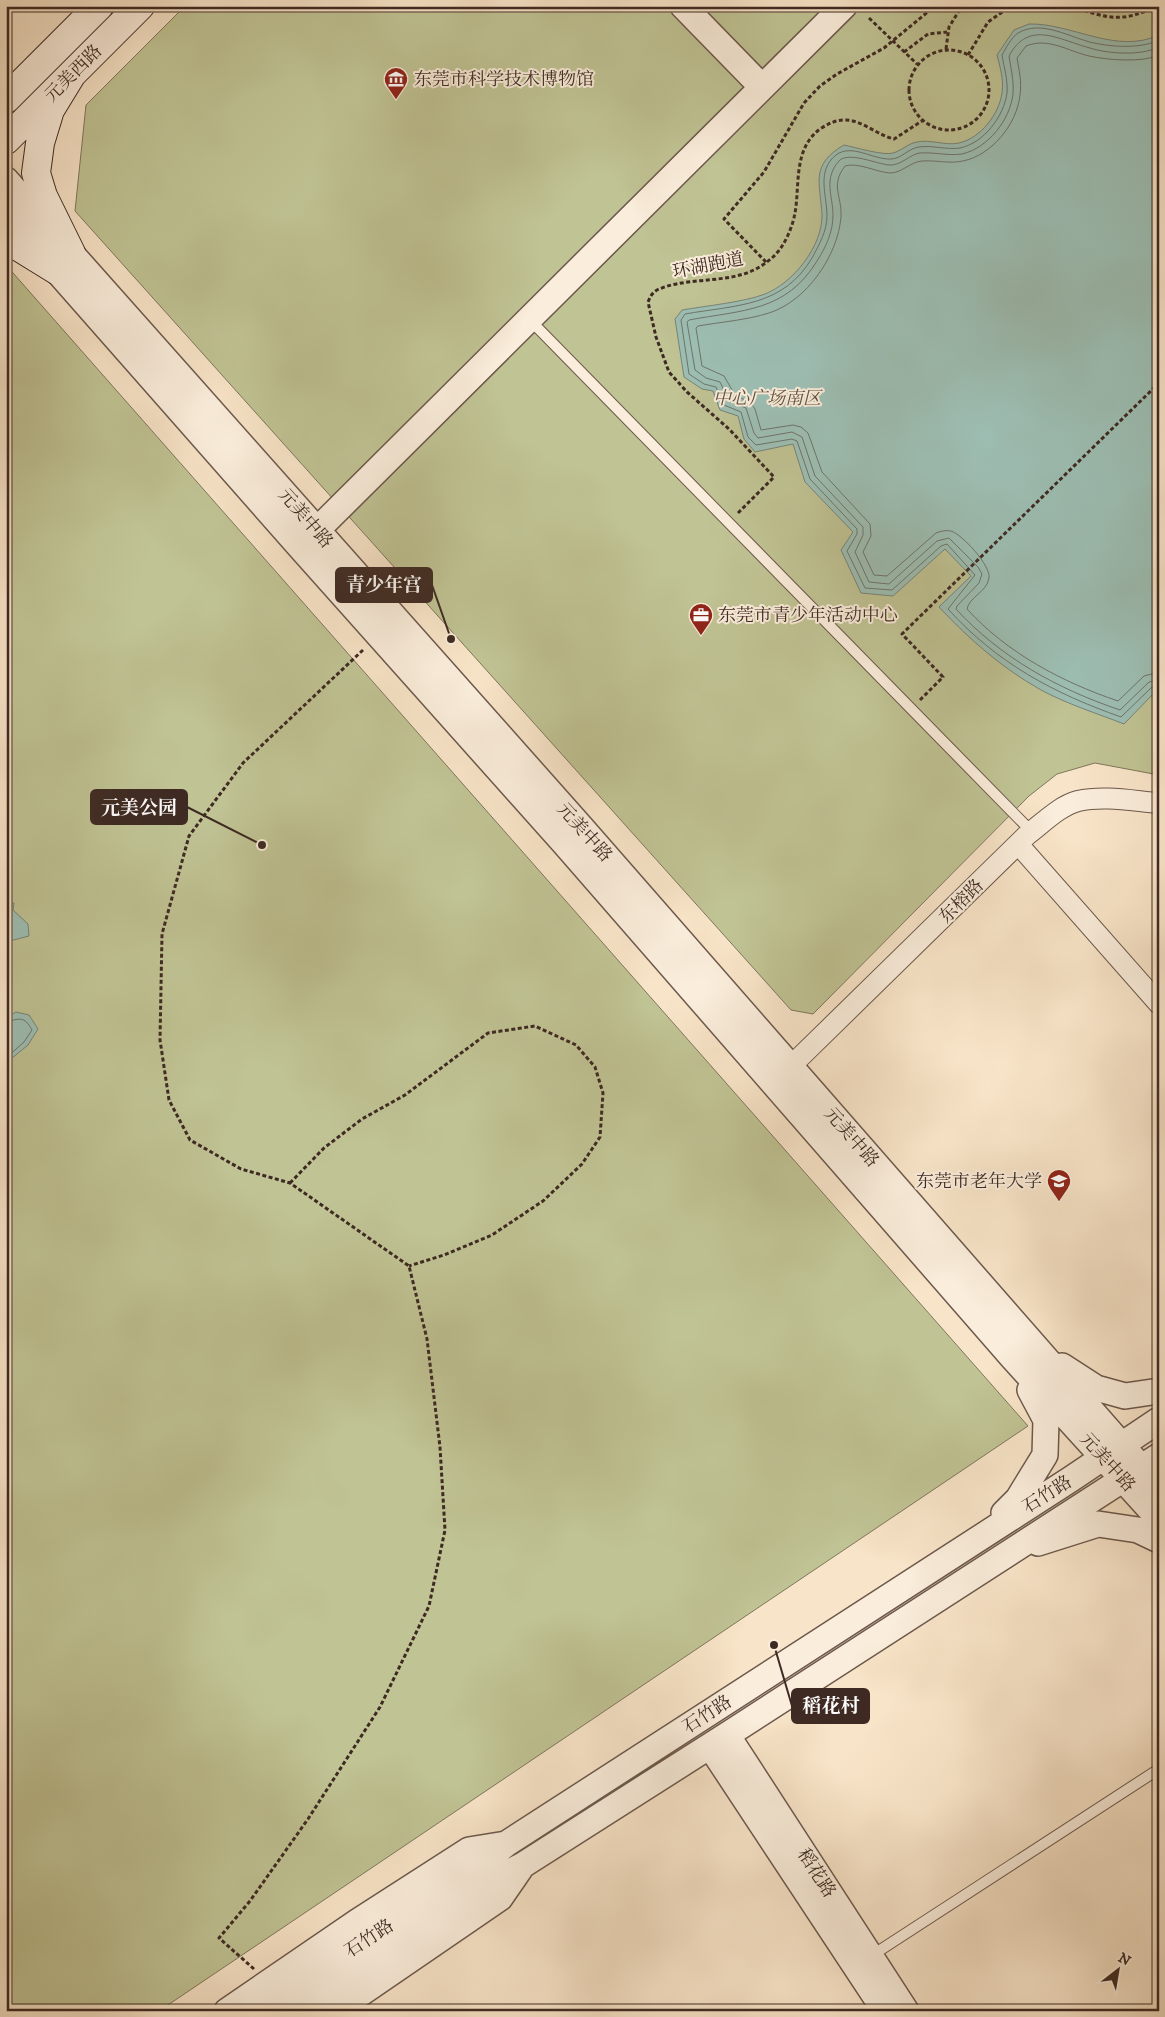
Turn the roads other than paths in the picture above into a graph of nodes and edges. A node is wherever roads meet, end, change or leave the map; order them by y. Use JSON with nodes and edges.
{"nodes":[{"id":1,"x":100,"y":6,"type":"edge"},
{"id":2,"x":140,"y":6,"type":"edge"},
{"id":3,"x":683,"y":6,"type":"edge"},
{"id":4,"x":844,"y":6,"type":"edge"},
{"id":5,"x":72,"y":74,"type":"junction"},
{"id":6,"x":762,"y":87,"type":"junction"},
{"id":7,"x":7,"y":90,"type":"edge"},
{"id":8,"x":6,"y":140,"type":"edge"},
{"id":9,"x":6,"y":180,"type":"edge"},
{"id":10,"x":6,"y":213,"type":"edge"},
{"id":11,"x":6,"y":238,"type":"edge"},
{"id":12,"x":65,"y":262,"type":"junction"},
{"id":13,"x":530,"y":319,"type":"junction"},
{"id":14,"x":308,"y":539,"type":"junction"},
{"id":15,"x":1159,"y":803,"type":"edge"},
{"id":16,"x":1024,"y":838,"type":"junction"},
{"id":17,"x":1159,"y":1004,"type":"edge"},
{"id":18,"x":791,"y":1066,"type":"junction"},
{"id":19,"x":1031,"y":1341,"type":"junction"},
{"id":20,"x":1012,"y":1358,"type":"junction"},
{"id":21,"x":1159,"y":1392,"type":"edge"},
{"id":22,"x":1159,"y":1420,"type":"edge"},
{"id":23,"x":1111,"y":1452,"type":"junction"},
{"id":24,"x":1140,"y":1467,"type":"edge"},
{"id":25,"x":1159,"y":1488,"type":"edge"},
{"id":26,"x":1159,"y":1519,"type":"edge"},
{"id":27,"x":984,"y":1534,"type":"junction"},
{"id":28,"x":1159,"y":1540,"type":"edge"},
{"id":29,"x":1003,"y":1556,"type":"junction"},
{"id":30,"x":718,"y":1741,"type":"junction"},
{"id":31,"x":1159,"y":1769,"type":"edge"},
{"id":32,"x":506,"y":1844,"type":"junction"},
{"id":33,"x":522,"y":1865,"type":"junction"},
{"id":34,"x":871,"y":1956,"type":"junction"},
{"id":35,"x":227,"y":2011,"type":"edge"},
{"id":36,"x":257,"y":2011,"type":"edge"},
{"id":37,"x":300,"y":2011,"type":"edge"},
{"id":38,"x":335,"y":2011,"type":"edge"},
{"id":39,"x":886,"y":2011,"type":"edge"},
{"id":40,"x":906,"y":2011,"type":"edge"}],
"edges":[{"from":1,"to":7,"type":"main road","name":"元美西路"},
{"from":2,"to":5,"type":"main road","name":"元美西路"},
{"from":3,"to":6,"type":"street"},
{"from":4,"to":6,"type":"street"},
{"from":5,"to":8,"type":"main road","name":"元美西路"},
{"from":5,"to":12,"type":"main road"},
{"from":6,"to":13,"type":"street"},
{"from":9,"to":12,"type":"street","name":"元美中路"},
{"from":10,"to":12,"type":"street","name":"元美中路"},
{"from":11,"to":12,"type":"main road"},
{"from":12,"to":14,"type":"street","name":"元美中路"},
{"from":13,"to":14,"type":"street"},
{"from":13,"to":16,"type":"lane"},
{"from":14,"to":18,"type":"street","name":"元美中路"},
{"from":14,"to":20,"type":"street","name":"元美中路"},
{"from":15,"to":16,"type":"street","name":"东榕路"},
{"from":16,"to":17,"type":"street"},
{"from":16,"to":18,"type":"street","name":"东榕路"},
{"from":18,"to":19,"type":"street","name":"元美中路"},
{"from":19,"to":21,"type":"street"},
{"from":19,"to":23,"type":"street","name":"元美中路"},
{"from":20,"to":23,"type":"street","name":"元美中路"},
{"from":20,"to":27,"type":"street"},
{"from":22,"to":23,"type":"street","name":"石竹路"},
{"from":23,"to":24,"type":"street","name":"元美中路"},
{"from":23,"to":27,"type":"street","name":"石竹路"},
{"from":24,"to":25,"type":"street","name":"元美中路"},
{"from":24,"to":26,"type":"street","name":"元美中路"},
{"from":24,"to":29,"type":"street","name":"石竹路"},
{"from":27,"to":32,"type":"street","name":"石竹路"},
{"from":28,"to":29,"type":"street"},
{"from":29,"to":30,"type":"street","name":"石竹路"},
{"from":30,"to":33,"type":"street","name":"石竹路"},
{"from":30,"to":34,"type":"street","name":"稻花路"},
{"from":30,"to":39,"type":"street","name":"稻花路"},
{"from":31,"to":34,"type":"lane"},
{"from":32,"to":35,"type":"street"},
{"from":32,"to":36,"type":"street","name":"石竹路"},
{"from":33,"to":37,"type":"street","name":"石竹路"},
{"from":33,"to":38,"type":"street"},
{"from":34,"to":40,"type":"street","name":"稻花路"}]}
